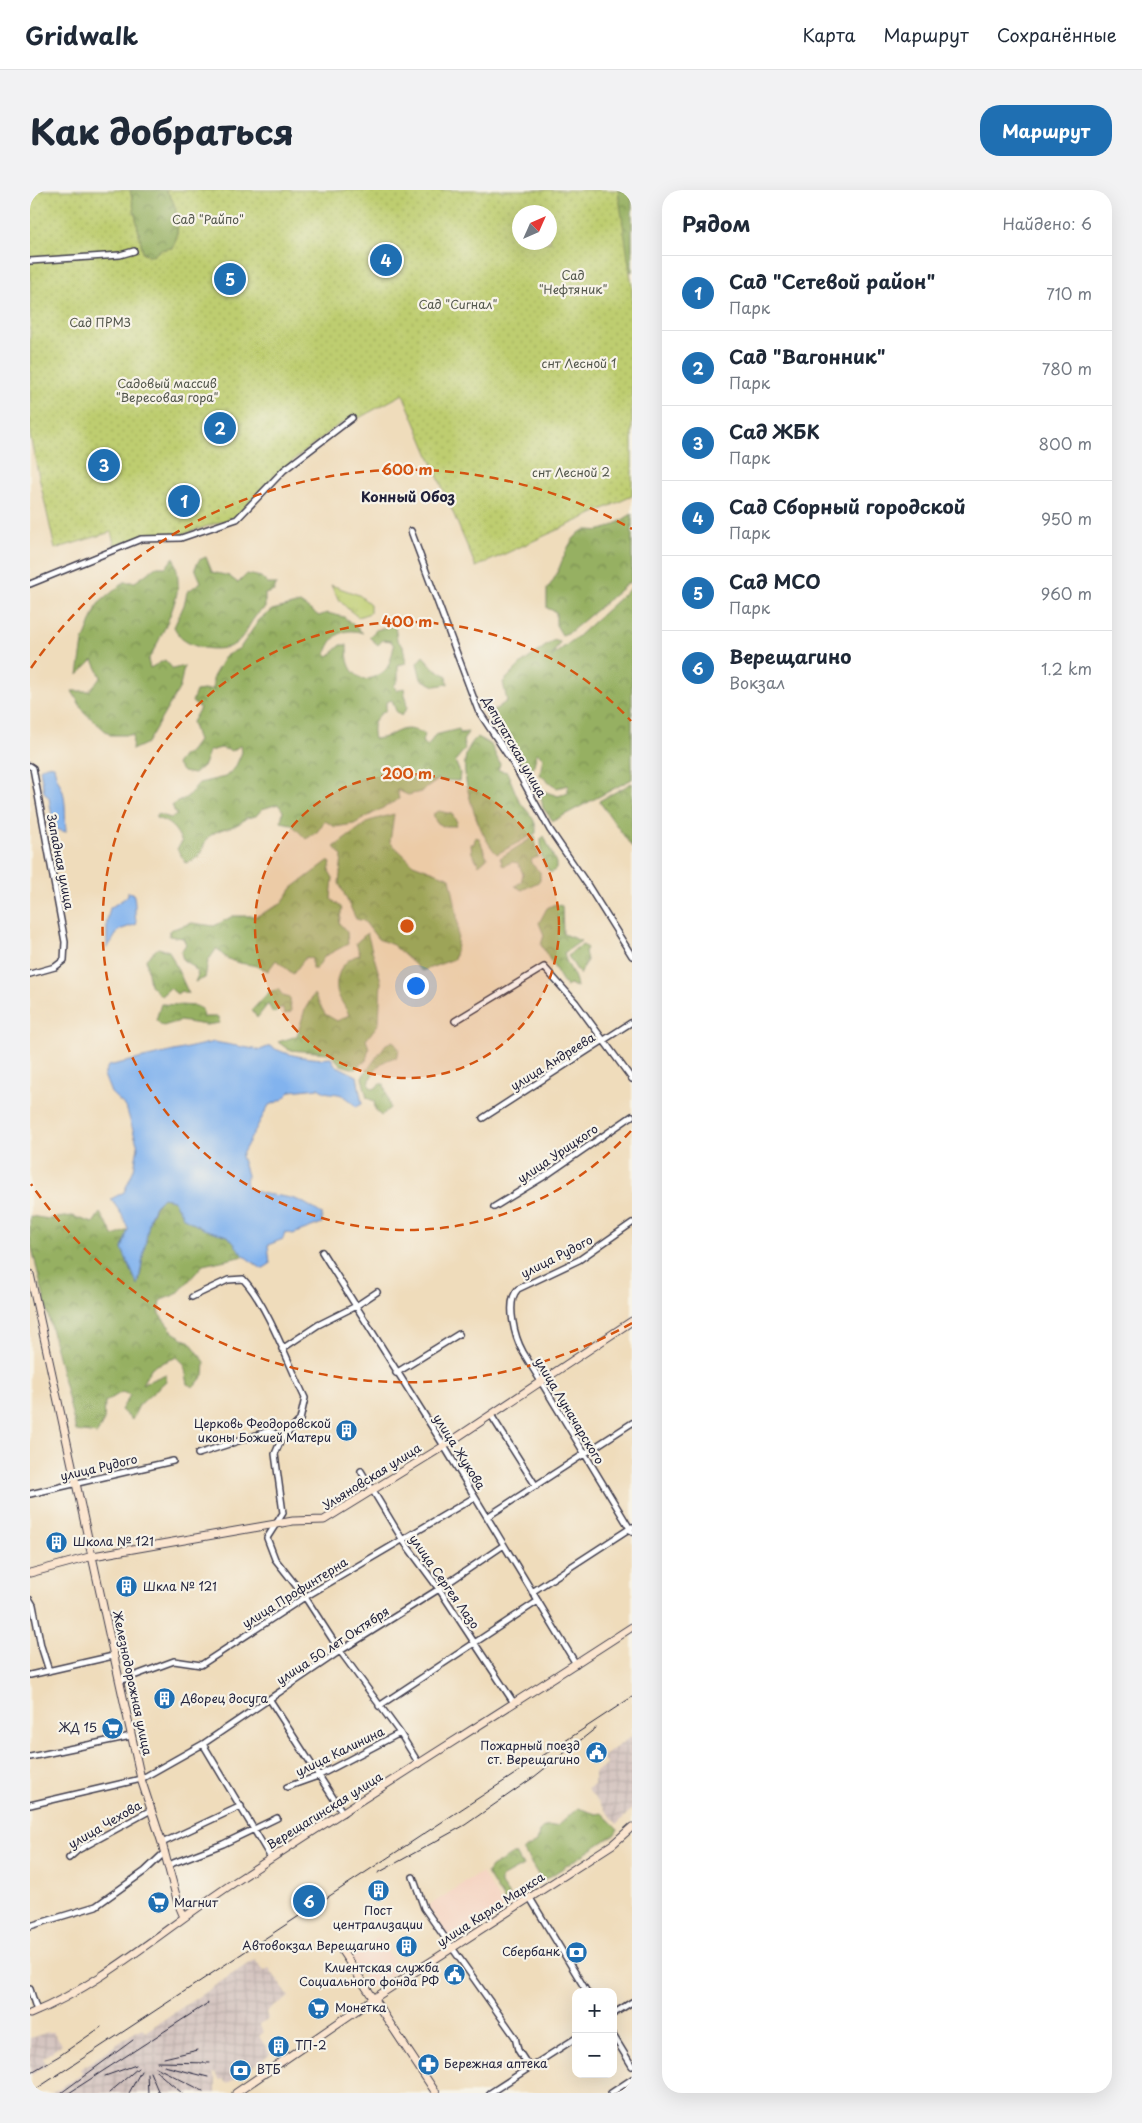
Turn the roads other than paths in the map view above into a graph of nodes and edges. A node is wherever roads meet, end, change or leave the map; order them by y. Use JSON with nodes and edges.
{"nodes":[{"id":1,"x":134,"y":251,"type":"dead end"},
{"id":2,"x":30,"y":261,"type":"edge"},
{"id":3,"x":352,"y":418,"type":"dead end"},
{"id":4,"x":411,"y":531,"type":"dead end"},
{"id":5,"x":30,"y":584,"type":"edge"},
{"id":6,"x":32,"y":767,"type":"edge"},
{"id":7,"x":632,"y":956,"type":"edge"},
{"id":8,"x":30,"y":974,"type":"edge"},
{"id":9,"x":455,"y":1020,"type":"dead end"},
{"id":10,"x":632,"y":1022,"type":"edge"},
{"id":11,"x":606,"y":1041,"type":"junction"},
{"id":12,"x":632,"y":1079,"type":"edge"},
{"id":13,"x":632,"y":1116,"type":"edge"},
{"id":14,"x":483,"y":1118,"type":"dead end"},
{"id":15,"x":494,"y":1207,"type":"dead end"},
{"id":16,"x":632,"y":1223,"type":"edge"},
{"id":17,"x":322,"y":1252,"type":"dead end"},
{"id":18,"x":30,"y":1275,"type":"edge"},
{"id":19,"x":377,"y":1292,"type":"dead end"},
{"id":20,"x":515,"y":1292,"type":"joint"},
{"id":21,"x":192,"y":1297,"type":"dead end"},
{"id":22,"x":356,"y":1306,"type":"junction"},
{"id":23,"x":632,"y":1321,"type":"edge"},
{"id":24,"x":459,"y":1334,"type":"dead end"},
{"id":25,"x":282,"y":1349,"type":"junction"},
{"id":26,"x":396,"y":1373,"type":"junction"},
{"id":27,"x":541,"y":1381,"type":"junction"},
{"id":28,"x":491,"y":1415,"type":"junction"},
{"id":29,"x":632,"y":1423,"type":"edge"},
{"id":30,"x":282,"y":1438,"type":"junction"},
{"id":31,"x":444,"y":1446,"type":"junction"},
{"id":32,"x":198,"y":1454,"type":"dead end"},
{"id":33,"x":584,"y":1455,"type":"junction"},
{"id":34,"x":173,"y":1461,"type":"dead end"},
{"id":35,"x":361,"y":1471,"type":"dead end"},
{"id":36,"x":77,"y":1483,"type":"junction"},
{"id":37,"x":536,"y":1486,"type":"junction"},
{"id":38,"x":371,"y":1490,"type":"junction"},
{"id":39,"x":30,"y":1494,"type":"edge"},
{"id":40,"x":475,"y":1497,"type":"junction"},
{"id":41,"x":487,"y":1518,"type":"junction"},
{"id":42,"x":274,"y":1526,"type":"junction"},
{"id":43,"x":631,"y":1530,"type":"edge"},
{"id":44,"x":402,"y":1539,"type":"junction"},
{"id":45,"x":504,"y":1545,"type":"junction"},
{"id":46,"x":93,"y":1556,"type":"junction"},
{"id":47,"x":30,"y":1573,"type":"edge"},
{"id":48,"x":439,"y":1589,"type":"junction"},
{"id":49,"x":532,"y":1592,"type":"junction"},
{"id":50,"x":305,"y":1597,"type":"junction"},
{"id":51,"x":30,"y":1600,"type":"edge"},
{"id":52,"x":538,"y":1601,"type":"junction"},
{"id":53,"x":632,"y":1627,"type":"edge"},
{"id":54,"x":475,"y":1643,"type":"junction"},
{"id":55,"x":340,"y":1651,"type":"junction"},
{"id":56,"x":113,"y":1656,"type":"junction"},
{"id":57,"x":576,"y":1664,"type":"junction"},
{"id":58,"x":49,"y":1671,"type":"junction"},
{"id":59,"x":30,"y":1675,"type":"edge"},
{"id":60,"x":120,"y":1681,"type":"junction"},
{"id":61,"x":270,"y":1700,"type":"junction"},
{"id":62,"x":514,"y":1702,"type":"junction"},
{"id":63,"x":379,"y":1706,"type":"junction"},
{"id":64,"x":400,"y":1733,"type":"junction"},
{"id":65,"x":131,"y":1736,"type":"junction"},
{"id":66,"x":203,"y":1744,"type":"junction"},
{"id":67,"x":30,"y":1757,"type":"edge"},
{"id":68,"x":419,"y":1764,"type":"junction"},
{"id":69,"x":318,"y":1776,"type":"junction"},
{"id":70,"x":142,"y":1779,"type":"junction"},
{"id":71,"x":287,"y":1787,"type":"dead end"},
{"id":72,"x":30,"y":1804,"type":"edge"},
{"id":73,"x":241,"y":1806,"type":"junction"},
{"id":74,"x":150,"y":1810,"type":"junction"},
{"id":75,"x":343,"y":1813,"type":"junction"},
{"id":76,"x":277,"y":1818,"type":"dead end"},
{"id":77,"x":632,"y":1828,"type":"edge"},
{"id":78,"x":254,"y":1830,"type":"junction"},
{"id":79,"x":162,"y":1843,"type":"junction"},
{"id":80,"x":165,"y":1852,"type":"junction"},
{"id":81,"x":69,"y":1858,"type":"dead end"},
{"id":82,"x":271,"y":1858,"type":"junction"},
{"id":83,"x":168,"y":1865,"type":"junction"},
{"id":84,"x":413,"y":1878,"type":"dead end"},
{"id":85,"x":530,"y":1898,"type":"junction"},
{"id":86,"x":184,"y":1917,"type":"junction"},
{"id":87,"x":30,"y":1926,"type":"edge"},
{"id":88,"x":451,"y":1949,"type":"junction"},
{"id":89,"x":342,"y":1951,"type":"dead end"},
{"id":90,"x":585,"y":1988,"type":"edge"},
{"id":91,"x":30,"y":1989,"type":"edge"},
{"id":92,"x":373,"y":1999,"type":"junction"},
{"id":93,"x":632,"y":2002,"type":"edge"},
{"id":94,"x":617,"y":2011,"type":"edge"},
{"id":95,"x":34,"y":2013,"type":"edge"},
{"id":96,"x":572,"y":2041,"type":"edge"},
{"id":97,"x":617,"y":2042,"type":"edge"},
{"id":98,"x":632,"y":2066,"type":"edge"},
{"id":99,"x":530,"y":2067,"type":"junction"},
{"id":100,"x":632,"y":2079,"type":"edge"},
{"id":101,"x":236,"y":2093,"type":"edge"},
{"id":102,"x":436,"y":2093,"type":"edge"},
{"id":103,"x":490,"y":2093,"type":"edge"},
{"id":104,"x":611,"y":2093,"type":"edge"}],
"edges":[{"from":1,"to":2,"type":"street"},
{"from":3,"to":5,"type":"street"},
{"from":4,"to":7,"type":"street","name":"Депутатская улица"},
{"from":6,"to":8,"type":"street","name":"Западная улица"},
{"from":9,"to":11,"type":"street"},
{"from":10,"to":11,"type":"street","name":"улица Андреева"},
{"from":11,"to":12,"type":"street"},
{"from":11,"to":14,"type":"street","name":"улица Андреева"},
{"from":13,"to":15,"type":"street","name":"улица Урицкого"},
{"from":16,"to":20,"type":"street","name":"улица Рудого"},
{"from":17,"to":22,"type":"street","name":"улица Жукова"},
{"from":18,"to":36,"type":"street","name":"Железнодорожная улица"},
{"from":19,"to":22,"type":"street"},
{"from":20,"to":27,"type":"street","name":"улица Луначарского"},
{"from":21,"to":25,"type":"street"},
{"from":22,"to":25,"type":"street"},
{"from":22,"to":26,"type":"street","name":"улица Жукова"},
{"from":23,"to":27,"type":"street","name":"Ульяновская улица"},
{"from":24,"to":26,"type":"street"},
{"from":25,"to":30,"type":"street"},
{"from":26,"to":31,"type":"street","name":"улица Жукова"},
{"from":27,"to":28,"type":"street","name":"Ульяновская улица"},
{"from":27,"to":33,"type":"street","name":"улица Луначарского"},
{"from":28,"to":31,"type":"street","name":"Ульяновская улица"},
{"from":28,"to":37,"type":"street"},
{"from":29,"to":33,"type":"street"},
{"from":30,"to":32,"type":"street"},
{"from":30,"to":42,"type":"street"},
{"from":31,"to":38,"type":"street","name":"Ульяновская улица"},
{"from":31,"to":40,"type":"street","name":"улица Жукова"},
{"from":33,"to":37,"type":"street"},
{"from":33,"to":43,"type":"street","name":"улица Луначарского"},
{"from":34,"to":36,"type":"street","name":"улица Рудого"},
{"from":35,"to":38,"type":"street","name":"улица Сергея Лазо"},
{"from":36,"to":39,"type":"street","name":"улица Рудого"},
{"from":36,"to":46,"type":"street","name":"Железнодорожная улица"},
{"from":37,"to":41,"type":"street"},
{"from":38,"to":42,"type":"street","name":"Ульяновская улица"},
{"from":38,"to":44,"type":"street","name":"улица Сергея Лазо"},
{"from":40,"to":41,"type":"street","name":"улица Жукова"},
{"from":40,"to":44,"type":"street","name":"улица Профинтерна"},
{"from":41,"to":45,"type":"street","name":"улица Жукова"},
{"from":42,"to":46,"type":"street","name":"Ульяновская улица"},
{"from":42,"to":50,"type":"street"},
{"from":43,"to":49,"type":"street"},
{"from":44,"to":48,"type":"street","name":"улица Сергея Лазо"},
{"from":44,"to":50,"type":"street","name":"улица Профинтерна"},
{"from":45,"to":48,"type":"street","name":"улица 50 лет Октября"},
{"from":45,"to":49,"type":"street","name":"улица Жукова"},
{"from":46,"to":47,"type":"street","name":"Ульяновская улица"},
{"from":46,"to":56,"type":"street","name":"Железнодорожная улица"},
{"from":48,"to":54,"type":"street","name":"улица Сергея Лазо"},
{"from":48,"to":55,"type":"street","name":"улица 50 лет Октября"},
{"from":49,"to":52,"type":"street","name":"улица Жукова"},
{"from":50,"to":55,"type":"street"},
{"from":50,"to":60,"type":"street","name":"улица Профинтерна"},
{"from":51,"to":58,"type":"street"},
{"from":52,"to":54,"type":"street","name":"улица Калинина"},
{"from":52,"to":57,"type":"street","name":"улица Жукова"},
{"from":53,"to":57,"type":"street","name":"Верещагинская улица"},
{"from":54,"to":62,"type":"street","name":"улица Сергея Лазо"},
{"from":54,"to":63,"type":"street","name":"улица Калинина"},
{"from":55,"to":61,"type":"street","name":"улица 50 лет Октября"},
{"from":55,"to":63,"type":"street"},
{"from":56,"to":58,"type":"street"},
{"from":56,"to":60,"type":"street","name":"Железнодорожная улица"},
{"from":57,"to":62,"type":"street","name":"Верещагинская улица"},
{"from":58,"to":59,"type":"street"},
{"from":60,"to":65,"type":"street","name":"Железнодорожная улица"},
{"from":61,"to":66,"type":"street","name":"улица 50 лет Октября"},
{"from":61,"to":69,"type":"street"},
{"from":62,"to":68,"type":"street","name":"Верещагинская улица"},
{"from":63,"to":64,"type":"street"},
{"from":64,"to":68,"type":"street"},
{"from":64,"to":69,"type":"street","name":"улица Калинина"},
{"from":65,"to":67,"type":"street"},
{"from":65,"to":70,"type":"street","name":"Железнодорожная улица"},
{"from":66,"to":70,"type":"street","name":"улица 50 лет Октября"},
{"from":66,"to":73,"type":"street"},
{"from":68,"to":75,"type":"street","name":"Верещагинская улица"},
{"from":69,"to":71,"type":"street","name":"улица Калинина"},
{"from":69,"to":75,"type":"street"},
{"from":70,"to":72,"type":"street","name":"улица 50 лет Октября"},
{"from":70,"to":74,"type":"street","name":"Железнодорожная улица"},
{"from":73,"to":78,"type":"street"},
{"from":73,"to":79,"type":"street"},
{"from":74,"to":79,"type":"street","name":"Железнодорожная улица"},
{"from":74,"to":81,"type":"street","name":"улица Чехова"},
{"from":75,"to":82,"type":"street","name":"Верещагинская улица"},
{"from":76,"to":78,"type":"street"},
{"from":77,"to":85,"type":"street","name":"улица Карла Маркса"},
{"from":78,"to":82,"type":"street"},
{"from":78,"to":83,"type":"street"},
{"from":79,"to":80,"type":"street","name":"Железнодорожная улица"},
{"from":80,"to":83,"type":"street","name":"Железнодорожная улица"},
{"from":80,"to":87,"type":"street"},
{"from":82,"to":86,"type":"street","name":"Верещагинская улица"},
{"from":83,"to":86,"type":"street","name":"Железнодорожная улица"},
{"from":84,"to":88,"type":"street"},
{"from":85,"to":88,"type":"street","name":"улица Карла Маркса"},
{"from":85,"to":90,"type":"street"},
{"from":86,"to":95,"type":"street","name":"Верещагинская улица"},
{"from":88,"to":92,"type":"street","name":"улица Карла Маркса"},
{"from":88,"to":99,"type":"street"},
{"from":89,"to":92,"type":"street"},
{"from":91,"to":95,"type":"street"},
{"from":92,"to":101,"type":"street","name":"улица Карла Маркса"},
{"from":92,"to":102,"type":"street"},
{"from":93,"to":94,"type":"street"},
{"from":96,"to":99,"type":"street"},
{"from":97,"to":98,"type":"street"},
{"from":99,"to":103,"type":"street"},
{"from":100,"to":104,"type":"street"}]}
